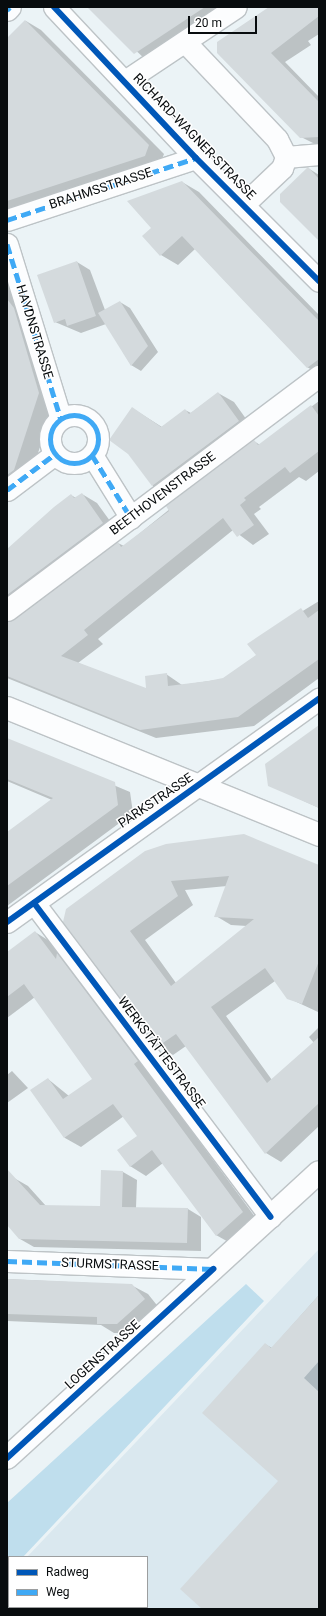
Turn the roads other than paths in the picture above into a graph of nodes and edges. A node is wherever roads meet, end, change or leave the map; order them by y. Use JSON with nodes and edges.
{"nodes":[{"id":1,"x":10,"y":7,"type":"edge"},
{"id":2,"x":54,"y":7,"type":"edge"},
{"id":3,"x":236,"y":7,"type":"edge"},
{"id":4,"x":7,"y":10,"type":"edge"},
{"id":5,"x":185,"y":42,"type":"junction"},
{"id":6,"x":125,"y":81,"type":"junction"},
{"id":7,"x":319,"y":154,"type":"edge"},
{"id":8,"x":286,"y":157,"type":"junction"},
{"id":9,"x":196,"y":158,"type":"junction"},
{"id":10,"x":243,"y":205,"type":"junction"},
{"id":11,"x":7,"y":220,"type":"edge"},
{"id":12,"x":7,"y":244,"type":"edge"},
{"id":13,"x":319,"y":281,"type":"edge"},
{"id":14,"x":319,"y":376,"type":"edge"},
{"id":15,"x":61,"y":419,"type":"junction"},
{"id":16,"x":55,"y":454,"type":"junction"},
{"id":17,"x":92,"y":455,"type":"junction"},
{"id":18,"x":7,"y":490,"type":"edge"},
{"id":19,"x":131,"y":518,"type":"junction"},
{"id":20,"x":7,"y":610,"type":"edge"},
{"id":21,"x":319,"y":699,"type":"edge"},
{"id":22,"x":7,"y":708,"type":"edge"},
{"id":23,"x":200,"y":784,"type":"junction"},
{"id":24,"x":319,"y":835,"type":"edge"},
{"id":25,"x":34,"y":903,"type":"junction"},
{"id":26,"x":7,"y":922,"type":"edge"},
{"id":27,"x":319,"y":1172,"type":"edge"},
{"id":28,"x":271,"y":1217,"type":"junction"},
{"id":29,"x":7,"y":1261,"type":"edge"},
{"id":30,"x":213,"y":1269,"type":"junction"},
{"id":31,"x":7,"y":1458,"type":"edge"}],
"edges":[{"from":1,"to":4,"type":"street"},
{"from":2,"to":6,"type":"street","name":"RICHARD-WAGNER-STRASSE"},
{"from":3,"to":5,"type":"street"},
{"from":5,"to":6,"type":"street"},
{"from":5,"to":8,"type":"street"},
{"from":6,"to":9,"type":"street","name":"RICHARD-WAGNER-STRASSE"},
{"from":7,"to":8,"type":"street"},
{"from":8,"to":10,"type":"street"},
{"from":9,"to":10,"type":"street","name":"RICHARD-WAGNER-STRASSE"},
{"from":9,"to":11,"type":"street","name":"BRAHMSSTRASSE"},
{"from":10,"to":13,"type":"street","name":"RICHARD-WAGNER-STRASSE"},
{"from":12,"to":15,"type":"street","name":"HAYDNSTRASSE"},
{"from":14,"to":19,"type":"street","name":"BEETHOVENSTRASSE"},
{"from":15,"to":16,"type":"street"},
{"from":15,"to":17,"type":"street"},
{"from":16,"to":17,"type":"street"},
{"from":16,"to":18,"type":"street"},
{"from":17,"to":19,"type":"street"},
{"from":19,"to":20,"type":"street","name":"BEETHOVENSTRASSE"},
{"from":21,"to":23,"type":"street","name":"PARKSTRASSE"},
{"from":22,"to":23,"type":"main road"},
{"from":23,"to":24,"type":"main road"},
{"from":23,"to":25,"type":"street","name":"PARKSTRASSE"},
{"from":25,"to":26,"type":"street","name":"PARKSTRASSE"},
{"from":25,"to":28,"type":"street","name":"WERKSTÄTTESTRASSE"},
{"from":27,"to":28,"type":"main road","name":"LOGENSTRASSE"},
{"from":28,"to":30,"type":"main road","name":"LOGENSTRASSE"},
{"from":29,"to":30,"type":"street","name":"STURMSTRASSE"},
{"from":30,"to":31,"type":"main road","name":"LOGENSTRASSE"}]}
